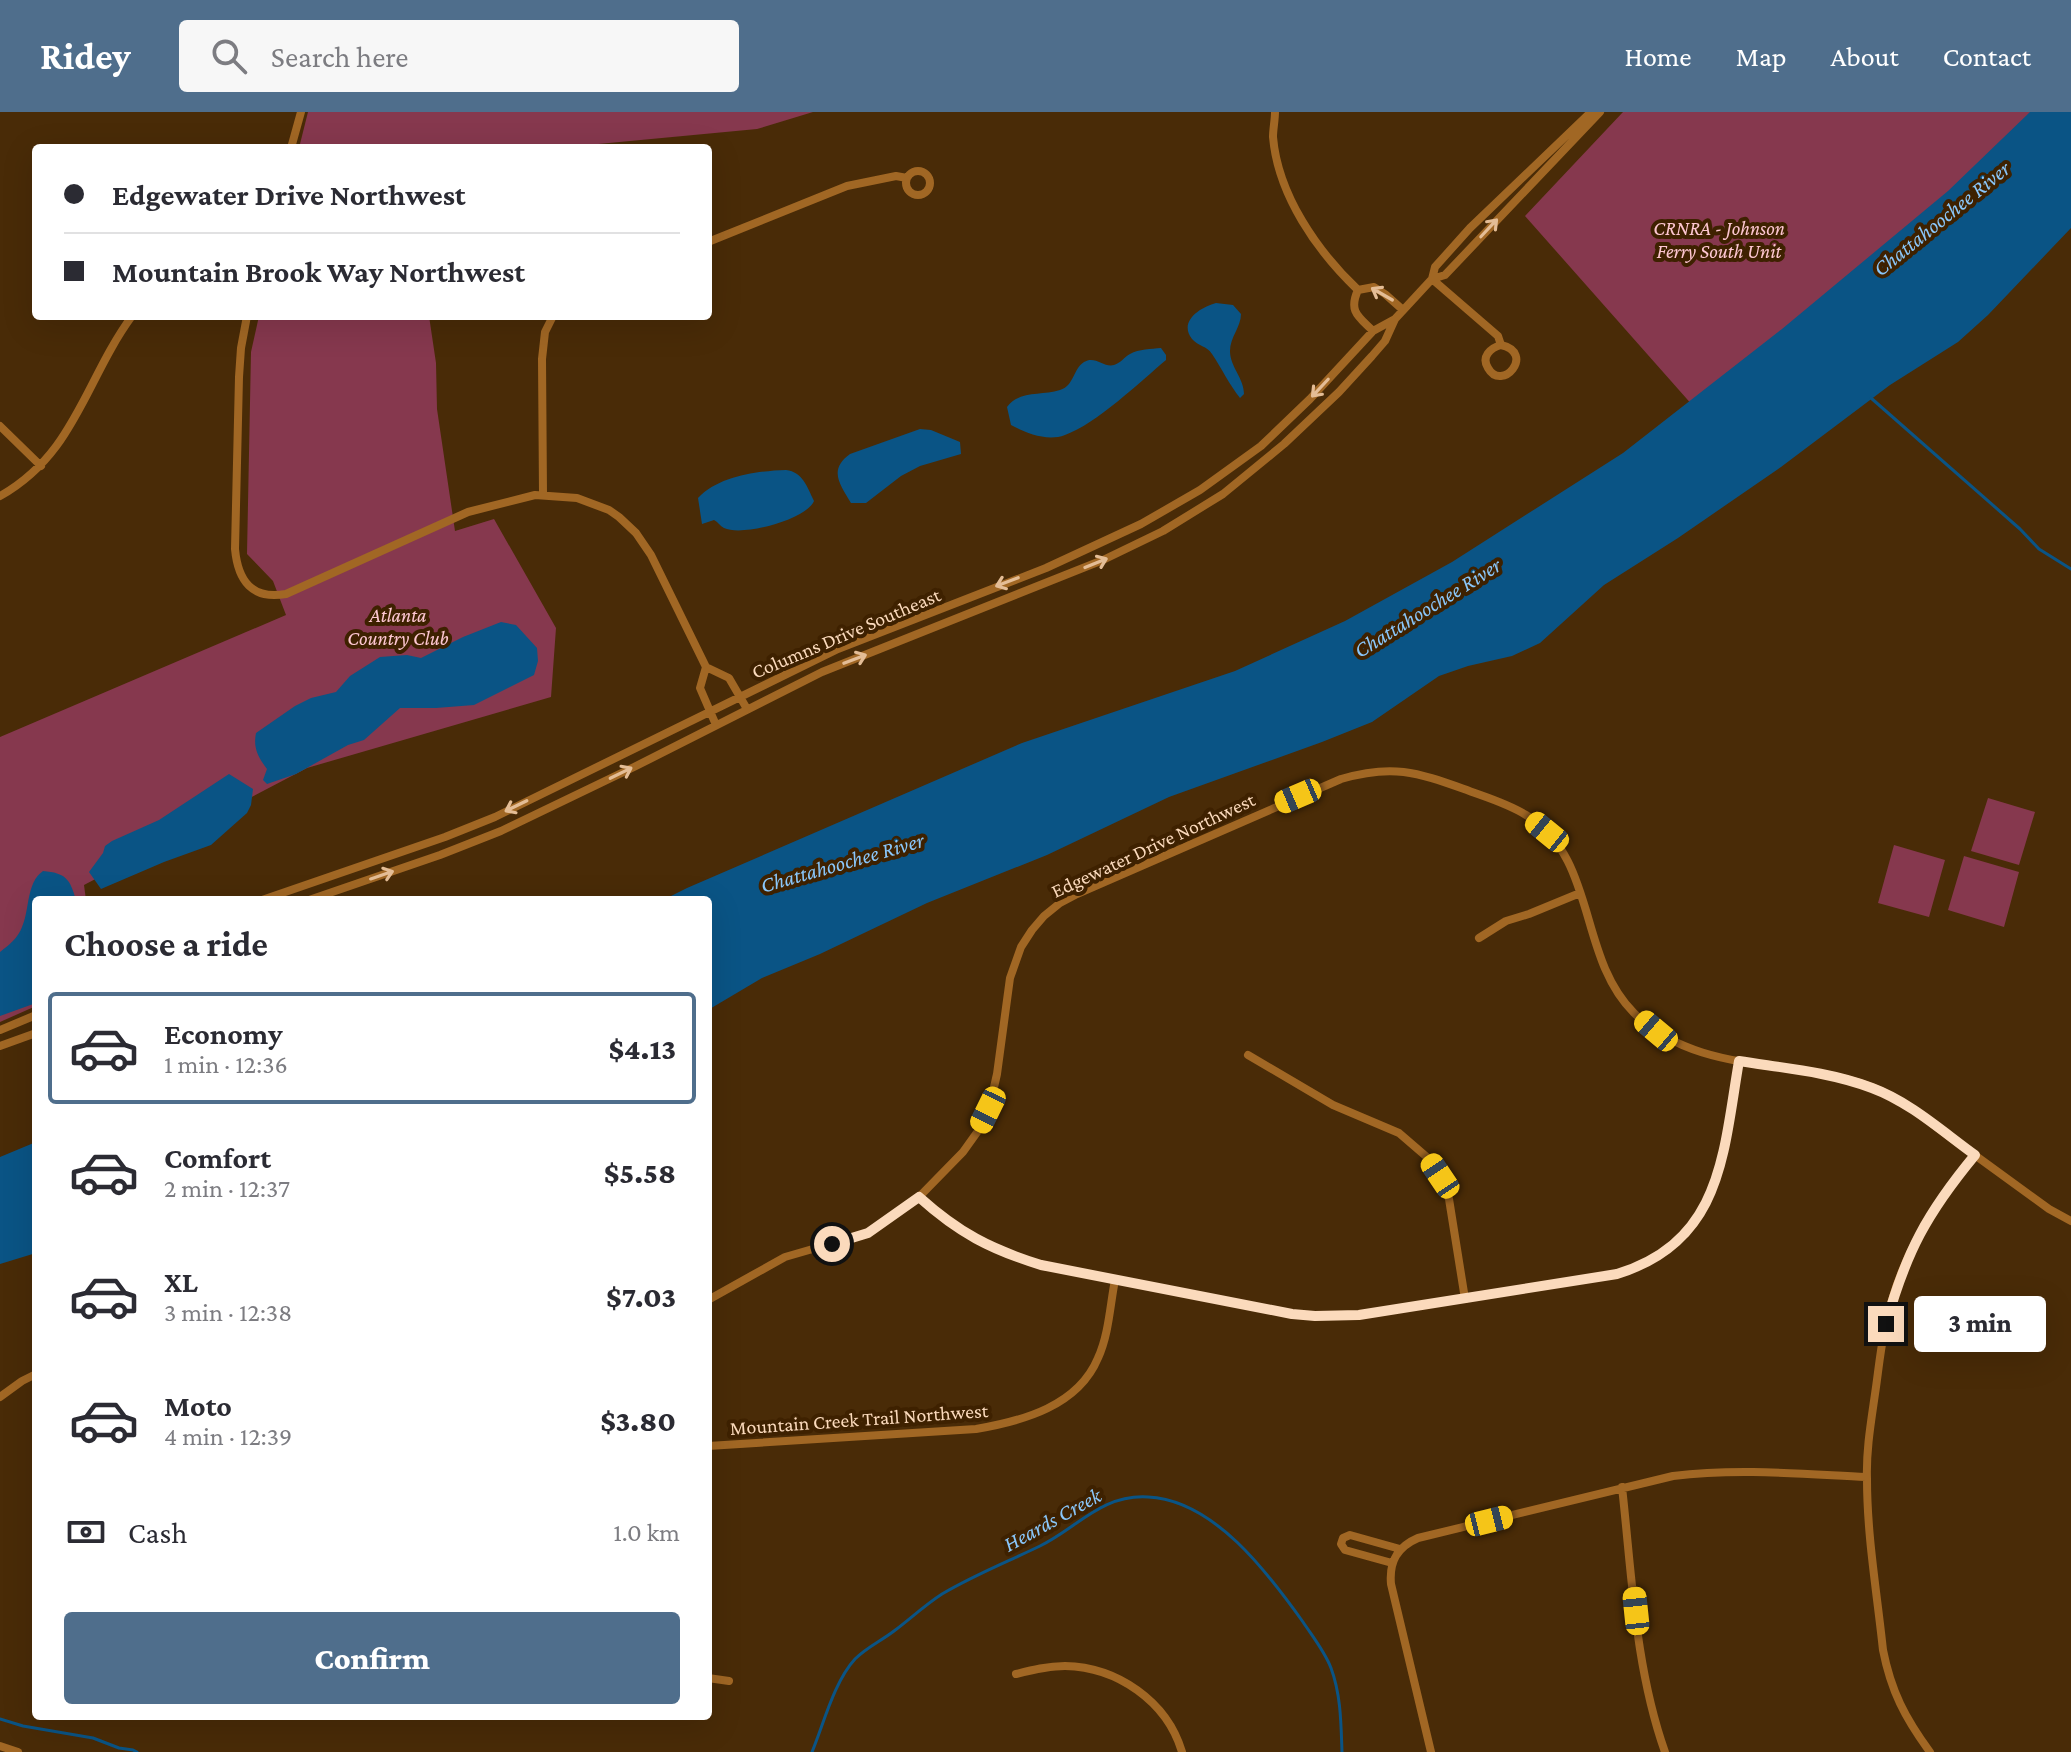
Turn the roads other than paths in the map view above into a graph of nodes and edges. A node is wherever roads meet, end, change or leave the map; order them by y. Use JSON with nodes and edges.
{"nodes":[{"id":1,"x":301,"y":112,"type":"edge"},
{"id":2,"x":1275,"y":112,"type":"edge"},
{"id":3,"x":1591,"y":112,"type":"edge"},
{"id":4,"x":1600,"y":112,"type":"edge"},
{"id":5,"x":292,"y":144,"type":"edge"},
{"id":6,"x":907,"y":178,"type":"dead end"},
{"id":7,"x":712,"y":240,"type":"edge"},
{"id":8,"x":1432,"y":279,"type":"junction"},
{"id":9,"x":1358,"y":290,"type":"junction"},
{"id":10,"x":1403,"y":310,"type":"junction"},
{"id":11,"x":1395,"y":319,"type":"junction"},
{"id":12,"x":130,"y":320,"type":"edge"},
{"id":13,"x":246,"y":320,"type":"edge"},
{"id":14,"x":551,"y":320,"type":"edge"},
{"id":15,"x":1373,"y":331,"type":"junction"},
{"id":16,"x":1501,"y":345,"type":"dead end"},
{"id":17,"x":0,"y":426,"type":"edge"},
{"id":18,"x":41,"y":466,"type":"junction"},
{"id":19,"x":543,"y":494,"type":"junction"},
{"id":20,"x":0,"y":496,"type":"edge"},
{"id":21,"x":706,"y":667,"type":"junction"},
{"id":22,"x":740,"y":696,"type":"junction"},
{"id":23,"x":747,"y":709,"type":"junction"},
{"id":24,"x":709,"y":712,"type":"junction"},
{"id":25,"x":716,"y":725,"type":"junction"},
{"id":26,"x":1580,"y":893,"type":"junction"},
{"id":27,"x":274,"y":896,"type":"edge"},
{"id":28,"x":321,"y":896,"type":"edge"},
{"id":29,"x":1479,"y":938,"type":"dead end"},
{"id":30,"x":32,"y":1017,"type":"edge"},
{"id":31,"x":0,"y":1030,"type":"edge"},
{"id":32,"x":32,"y":1034,"type":"edge"},
{"id":33,"x":0,"y":1046,"type":"edge"},
{"id":34,"x":1248,"y":1055,"type":"dead end"},
{"id":35,"x":1739,"y":1061,"type":"junction"},
{"id":36,"x":1975,"y":1155,"type":"junction"},
{"id":37,"x":919,"y":1197,"type":"junction"},
{"id":38,"x":2071,"y":1221,"type":"edge"},
{"id":39,"x":1115,"y":1280,"type":"junction"},
{"id":40,"x":712,"y":1298,"type":"edge"},
{"id":41,"x":1465,"y":1299,"type":"junction"},
{"id":42,"x":32,"y":1376,"type":"edge"},
{"id":43,"x":0,"y":1397,"type":"edge"},
{"id":44,"x":712,"y":1446,"type":"edge"},
{"id":45,"x":1866,"y":1477,"type":"junction"},
{"id":46,"x":1622,"y":1487,"type":"junction"},
{"id":47,"x":1400,"y":1549,"type":"junction"},
{"id":48,"x":1392,"y":1563,"type":"junction"},
{"id":49,"x":1016,"y":1674,"type":"dead end"},
{"id":50,"x":712,"y":1679,"type":"edge"},
{"id":51,"x":729,"y":1681,"type":"dead end"},
{"id":52,"x":0,"y":1746,"type":"edge"},
{"id":53,"x":18,"y":1752,"type":"edge"},
{"id":54,"x":1182,"y":1752,"type":"edge"},
{"id":55,"x":1431,"y":1752,"type":"edge"},
{"id":56,"x":1665,"y":1752,"type":"edge"},
{"id":57,"x":1930,"y":1752,"type":"edge"}],
"edges":[{"from":1,"to":5,"type":"street"},
{"from":2,"to":9,"type":"street"},
{"from":3,"to":8,"type":"street","name":"Columns Drive Southeast"},
{"from":8,"to":4,"type":"street","name":"Columns Drive Southeast","one_way":true},
{"from":6,"to":7,"type":"street"},
{"from":8,"to":10,"type":"street","name":"Columns Drive Southeast"},
{"from":8,"to":16,"type":"street"},
{"from":10,"to":9,"type":"street","one_way":true},
{"from":9,"to":15,"type":"street"},
{"from":10,"to":11,"type":"street","name":"Columns Drive Southeast"},
{"from":11,"to":15,"type":"street","name":"Columns Drive Southeast"},
{"from":23,"to":11,"type":"street","name":"Columns Drive Southeast","one_way":true},
{"from":12,"to":18,"type":"street"},
{"from":13,"to":19,"type":"street"},
{"from":14,"to":19,"type":"street"},
{"from":15,"to":22,"type":"street","name":"Columns Drive Southeast","one_way":true},
{"from":17,"to":18,"type":"street"},
{"from":18,"to":20,"type":"street"},
{"from":19,"to":21,"type":"street"},
{"from":21,"to":22,"type":"street"},
{"from":21,"to":24,"type":"street"},
{"from":22,"to":23,"type":"street"},
{"from":22,"to":24,"type":"street","name":"Columns Drive Southeast"},
{"from":23,"to":25,"type":"street","name":"Columns Drive Southeast"},
{"from":24,"to":25,"type":"street"},
{"from":24,"to":27,"type":"street","name":"Columns Drive Southeast","one_way":true},
{"from":28,"to":25,"type":"street","name":"Columns Drive Southeast","one_way":true},
{"from":26,"to":29,"type":"street"},
{"from":26,"to":35,"type":"street","name":"Edgewater Drive Northwest"},
{"from":26,"to":37,"type":"street","name":"Edgewater Drive Northwest"},
{"from":30,"to":31,"type":"street"},
{"from":32,"to":33,"type":"street"},
{"from":34,"to":41,"type":"street"},
{"from":35,"to":36,"type":"street","name":"Edgewater Drive Northwest"},
{"from":35,"to":41,"type":"street"},
{"from":36,"to":38,"type":"street","name":"Edgewater Drive Northwest"},
{"from":36,"to":45,"type":"street"},
{"from":37,"to":39,"type":"street"},
{"from":37,"to":40,"type":"street","name":"Edgewater Drive Northwest"},
{"from":39,"to":41,"type":"street"},
{"from":39,"to":44,"type":"street","name":"Mountain Creek Trail Northwest"},
{"from":42,"to":43,"type":"street"},
{"from":45,"to":46,"type":"street"},
{"from":45,"to":57,"type":"street"},
{"from":46,"to":47,"type":"street"},
{"from":46,"to":56,"type":"street"},
{"from":47,"to":48,"type":"street"},
{"from":47,"to":48,"type":"street"},
{"from":48,"to":55,"type":"street"},
{"from":49,"to":54,"type":"street"},
{"from":50,"to":51,"type":"street"},
{"from":52,"to":53,"type":"street"}]}
